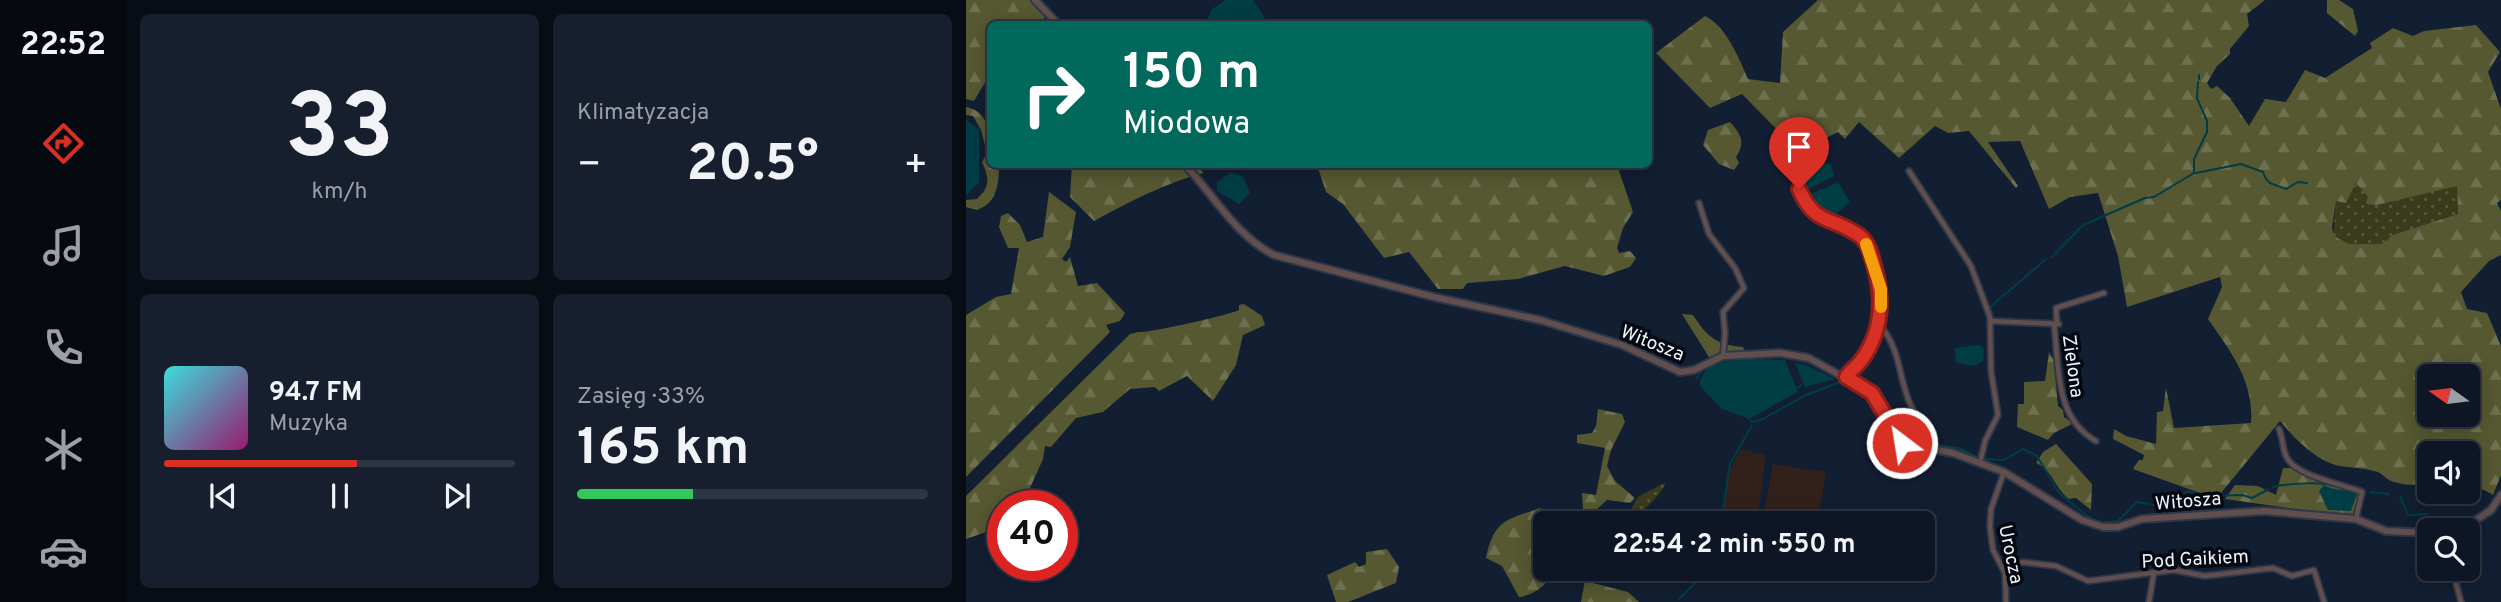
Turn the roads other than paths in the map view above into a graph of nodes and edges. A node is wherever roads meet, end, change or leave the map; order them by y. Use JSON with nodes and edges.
{"nodes":[{"id":1,"x":1035,"y":0,"type":"edge"},
{"id":2,"x":1055,"y":21,"type":"edge"},
{"id":3,"x":1787,"y":161,"type":"dead end"},
{"id":4,"x":1187,"y":168,"type":"edge"},
{"id":5,"x":1909,"y":171,"type":"dead end"},
{"id":6,"x":1699,"y":203,"type":"dead end"},
{"id":7,"x":2104,"y":293,"type":"dead end"},
{"id":8,"x":1991,"y":321,"type":"junction"},
{"id":9,"x":1879,"y":324,"type":"junction"},
{"id":10,"x":2057,"y":324,"type":"junction"},
{"id":11,"x":1723,"y":356,"type":"junction"},
{"id":12,"x":1846,"y":377,"type":"junction"},
{"id":13,"x":2278,"y":429,"type":"dead end"},
{"id":14,"x":2096,"y":441,"type":"dead end"},
{"id":15,"x":1933,"y":450,"type":"junction"},
{"id":16,"x":1980,"y":463,"type":"junction"},
{"id":17,"x":2004,"y":472,"type":"junction"},
{"id":18,"x":2501,"y":495,"type":"edge"},
{"id":19,"x":2480,"y":518,"type":"edge"},
{"id":20,"x":2356,"y":519,"type":"junction"},
{"id":21,"x":2417,"y":532,"type":"edge"},
{"id":22,"x":2004,"y":570,"type":"junction"},
{"id":23,"x":2154,"y":572,"type":"junction"},
{"id":24,"x":2456,"y":581,"type":"edge"},
{"id":25,"x":2006,"y":602,"type":"edge"},
{"id":26,"x":2148,"y":602,"type":"edge"},
{"id":27,"x":2324,"y":602,"type":"edge"},
{"id":28,"x":2461,"y":602,"type":"edge"}],
"edges":[{"from":1,"to":2,"type":"street"},
{"from":3,"to":9,"type":"street"},
{"from":4,"to":11,"type":"street","name":"Witosza"},
{"from":5,"to":8,"type":"street"},
{"from":6,"to":11,"type":"street"},
{"from":7,"to":10,"type":"street","name":"Zielona"},
{"from":8,"to":10,"type":"street"},
{"from":8,"to":16,"type":"street"},
{"from":9,"to":12,"type":"street"},
{"from":9,"to":15,"type":"street"},
{"from":10,"to":14,"type":"street","name":"Zielona"},
{"from":11,"to":12,"type":"street","name":"Witosza"},
{"from":12,"to":15,"type":"street","name":"Witosza"},
{"from":13,"to":20,"type":"street"},
{"from":15,"to":16,"type":"street","name":"Witosza"},
{"from":16,"to":17,"type":"street","name":"Witosza"},
{"from":17,"to":20,"type":"street","name":"Witosza"},
{"from":17,"to":22,"type":"street","name":"Urocza"},
{"from":18,"to":19,"type":"street"},
{"from":20,"to":21,"type":"street","name":"Witosza"},
{"from":22,"to":23,"type":"street","name":"Pod Gaikiem"},
{"from":22,"to":25,"type":"street","name":"Urocza"},
{"from":23,"to":26,"type":"street"},
{"from":23,"to":27,"type":"street","name":"Pod Gaikiem"},
{"from":24,"to":28,"type":"street"}]}
